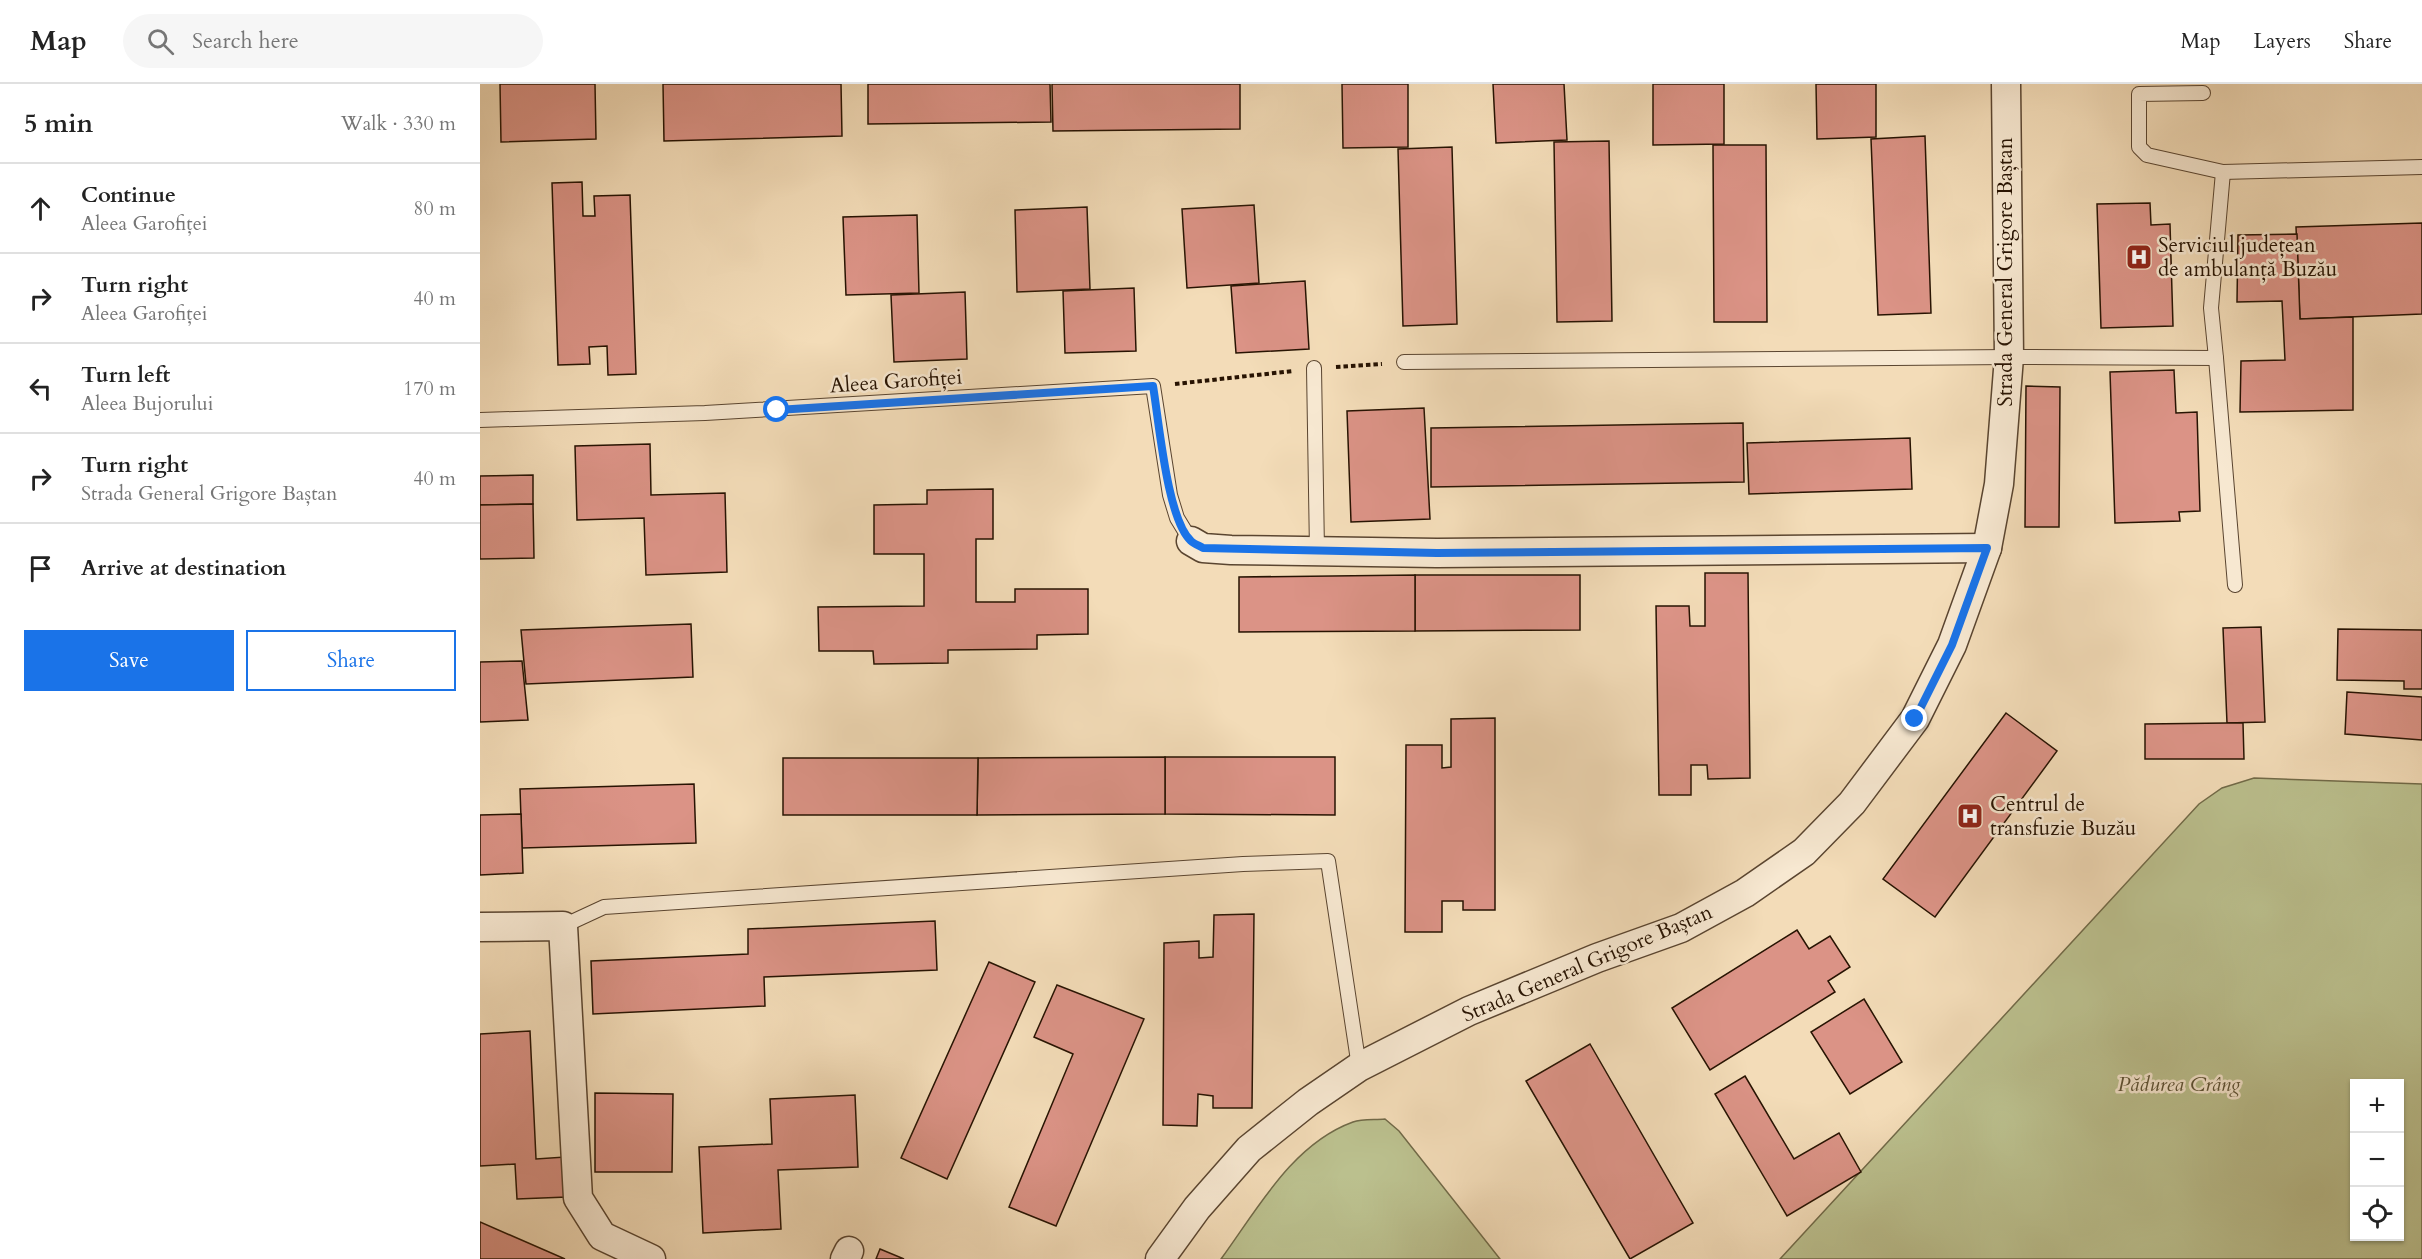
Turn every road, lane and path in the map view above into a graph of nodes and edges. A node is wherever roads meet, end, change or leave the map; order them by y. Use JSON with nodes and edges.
{"nodes":[{"id":1,"x":2006,"y":84,"type":"edge"},
{"id":2,"x":2204,"y":93,"type":"dead end"},
{"id":3,"x":2422,"y":167,"type":"edge"},
{"id":4,"x":2223,"y":171,"type":"junction"},
{"id":5,"x":2009,"y":357,"type":"junction"},
{"id":6,"x":2216,"y":358,"type":"junction"},
{"id":7,"x":1404,"y":362,"type":"joint"},
{"id":8,"x":1314,"y":368,"type":"junction"},
{"id":9,"x":1153,"y":386,"type":"junction"},
{"id":10,"x":480,"y":420,"type":"edge"},
{"id":11,"x":1191,"y":541,"type":"joint"},
{"id":12,"x":1987,"y":548,"type":"junction"},
{"id":13,"x":1317,"y":551,"type":"junction"},
{"id":14,"x":2235,"y":585,"type":"dead end"},
{"id":15,"x":563,"y":926,"type":"junction"},
{"id":16,"x":480,"y":927,"type":"edge"},
{"id":17,"x":1359,"y":1067,"type":"junction"},
{"id":18,"x":651,"y":1259,"type":"edge"},
{"id":19,"x":1160,"y":1259,"type":"edge"}],
"edges":[{"from":1,"to":5,"type":"street","name":"Strada General Grigore Baștan"},
{"from":2,"to":4,"type":"lane"},
{"from":3,"to":4,"type":"lane"},
{"from":4,"to":6,"type":"lane"},
{"from":5,"to":6,"type":"lane"},
{"from":5,"to":7,"type":"lane"},
{"from":5,"to":12,"type":"street","name":"Strada General Grigore Baștan"},
{"from":6,"to":14,"type":"lane"},
{"from":7,"to":8,"type":"path"},
{"from":8,"to":9,"type":"path"},
{"from":8,"to":13,"type":"lane"},
{"from":9,"to":10,"type":"lane","name":"Aleea Garofiței"},
{"from":9,"to":11,"type":"lane"},
{"from":11,"to":13,"type":"street"},
{"from":12,"to":13,"type":"street"},
{"from":12,"to":17,"type":"street","name":"Strada General Grigore Baștan"},
{"from":15,"to":16,"type":"street"},
{"from":15,"to":17,"type":"lane"},
{"from":15,"to":18,"type":"street"},
{"from":17,"to":19,"type":"street","name":"Strada General Grigore Baștan"}]}
